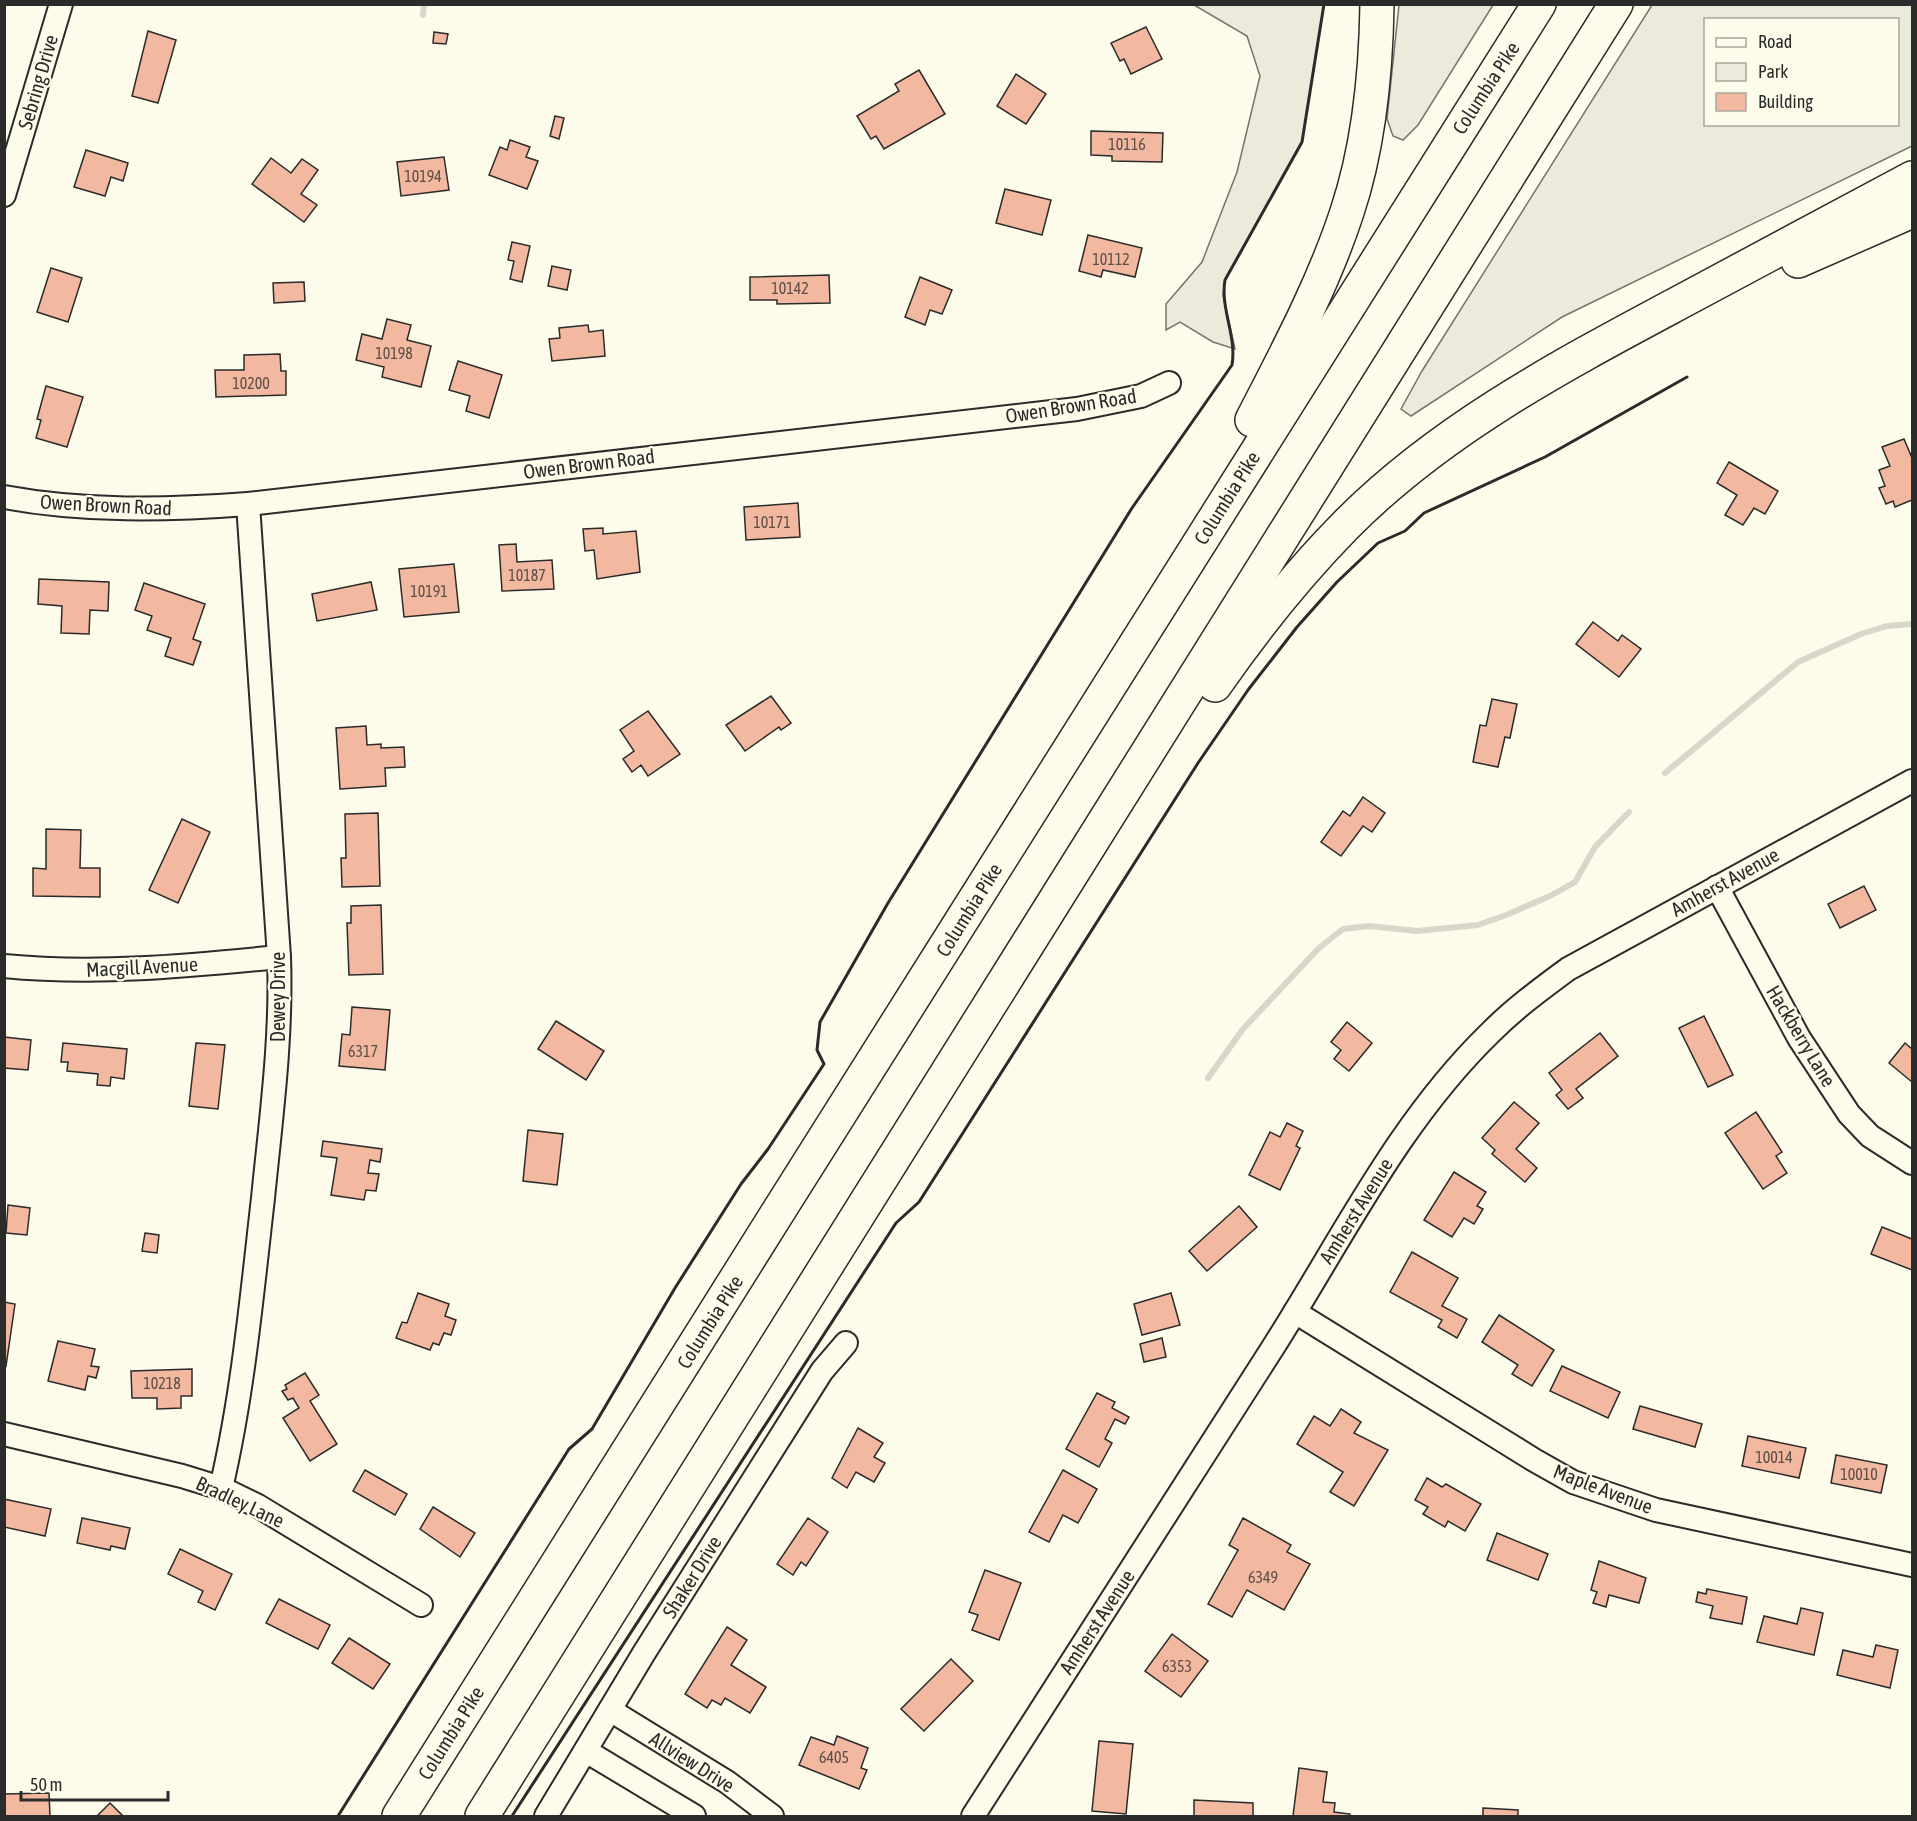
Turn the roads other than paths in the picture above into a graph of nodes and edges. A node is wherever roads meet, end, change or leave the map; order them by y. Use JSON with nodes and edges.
{"nodes":[{"id":1,"x":61,"y":4,"type":"edge"},
{"id":2,"x":1377,"y":4,"type":"edge"},
{"id":3,"x":1539,"y":4,"type":"edge"},
{"id":4,"x":1616,"y":4,"type":"edge"},
{"id":5,"x":1912,"y":178,"type":"edge"},
{"id":6,"x":4,"y":195,"type":"edge"},
{"id":7,"x":1912,"y":211,"type":"edge"},
{"id":8,"x":1574,"y":358,"type":"junction"},
{"id":9,"x":1169,"y":383,"type":"dead end"},
{"id":10,"x":4,"y":497,"type":"edge"},
{"id":11,"x":248,"y":504,"type":"junction"},
{"id":12,"x":1138,"y":642,"type":"junction"},
{"id":13,"x":1912,"y":781,"type":"edge"},
{"id":14,"x":1717,"y":887,"type":"junction"},
{"id":15,"x":279,"y":957,"type":"junction"},
{"id":16,"x":4,"y":966,"type":"edge"},
{"id":17,"x":988,"y":1011,"type":"junction"},
{"id":18,"x":1912,"y":1163,"type":"edge"},
{"id":19,"x":1295,"y":1312,"type":"junction"},
{"id":20,"x":846,"y":1342,"type":"dead end"},
{"id":21,"x":4,"y":1434,"type":"edge"},
{"id":22,"x":221,"y":1488,"type":"junction"},
{"id":23,"x":1912,"y":1565,"type":"edge"},
{"id":24,"x":421,"y":1605,"type":"dead end"},
{"id":25,"x":610,"y":1710,"type":"junction"},
{"id":26,"x":586,"y":1751,"type":"junction"},
{"id":27,"x":399,"y":1816,"type":"edge"},
{"id":28,"x":482,"y":1816,"type":"edge"},
{"id":29,"x":546,"y":1816,"type":"edge"},
{"id":30,"x":694,"y":1816,"type":"edge"},
{"id":31,"x":772,"y":1816,"type":"edge"},
{"id":32,"x":973,"y":1816,"type":"edge"}],
"edges":[{"from":1,"to":6,"type":"street","name":"Sebring Drive"},
{"from":2,"to":12,"type":"highway"},
{"from":3,"to":12,"type":"highway","name":"Columbia Pike"},
{"from":4,"to":17,"type":"highway"},
{"from":5,"to":8,"type":"highway"},
{"from":7,"to":8,"type":"highway"},
{"from":8,"to":17,"type":"highway"},
{"from":9,"to":11,"type":"street","name":"Owen Brown Road"},
{"from":10,"to":11,"type":"street","name":"Owen Brown Road"},
{"from":11,"to":15,"type":"street","name":"Dewey Drive"},
{"from":12,"to":27,"type":"highway","name":"Columbia Pike"},
{"from":13,"to":14,"type":"street","name":"Amherst Avenue"},
{"from":14,"to":18,"type":"street","name":"Hackberry Lane"},
{"from":14,"to":19,"type":"street","name":"Amherst Avenue"},
{"from":15,"to":16,"type":"street","name":"Macgill Avenue"},
{"from":15,"to":22,"type":"street","name":"Dewey Drive"},
{"from":17,"to":28,"type":"highway"},
{"from":19,"to":23,"type":"street","name":"Maple Avenue"},
{"from":19,"to":32,"type":"street","name":"Amherst Avenue"},
{"from":20,"to":25,"type":"street","name":"Shaker Drive"},
{"from":21,"to":22,"type":"street","name":"Bradley Lane"},
{"from":22,"to":24,"type":"street","name":"Bradley Lane"},
{"from":25,"to":26,"type":"street","name":"Shaker Drive"},
{"from":25,"to":31,"type":"street","name":"Allview Drive"},
{"from":26,"to":29,"type":"street","name":"Shaker Drive"},
{"from":26,"to":30,"type":"street"}]}
